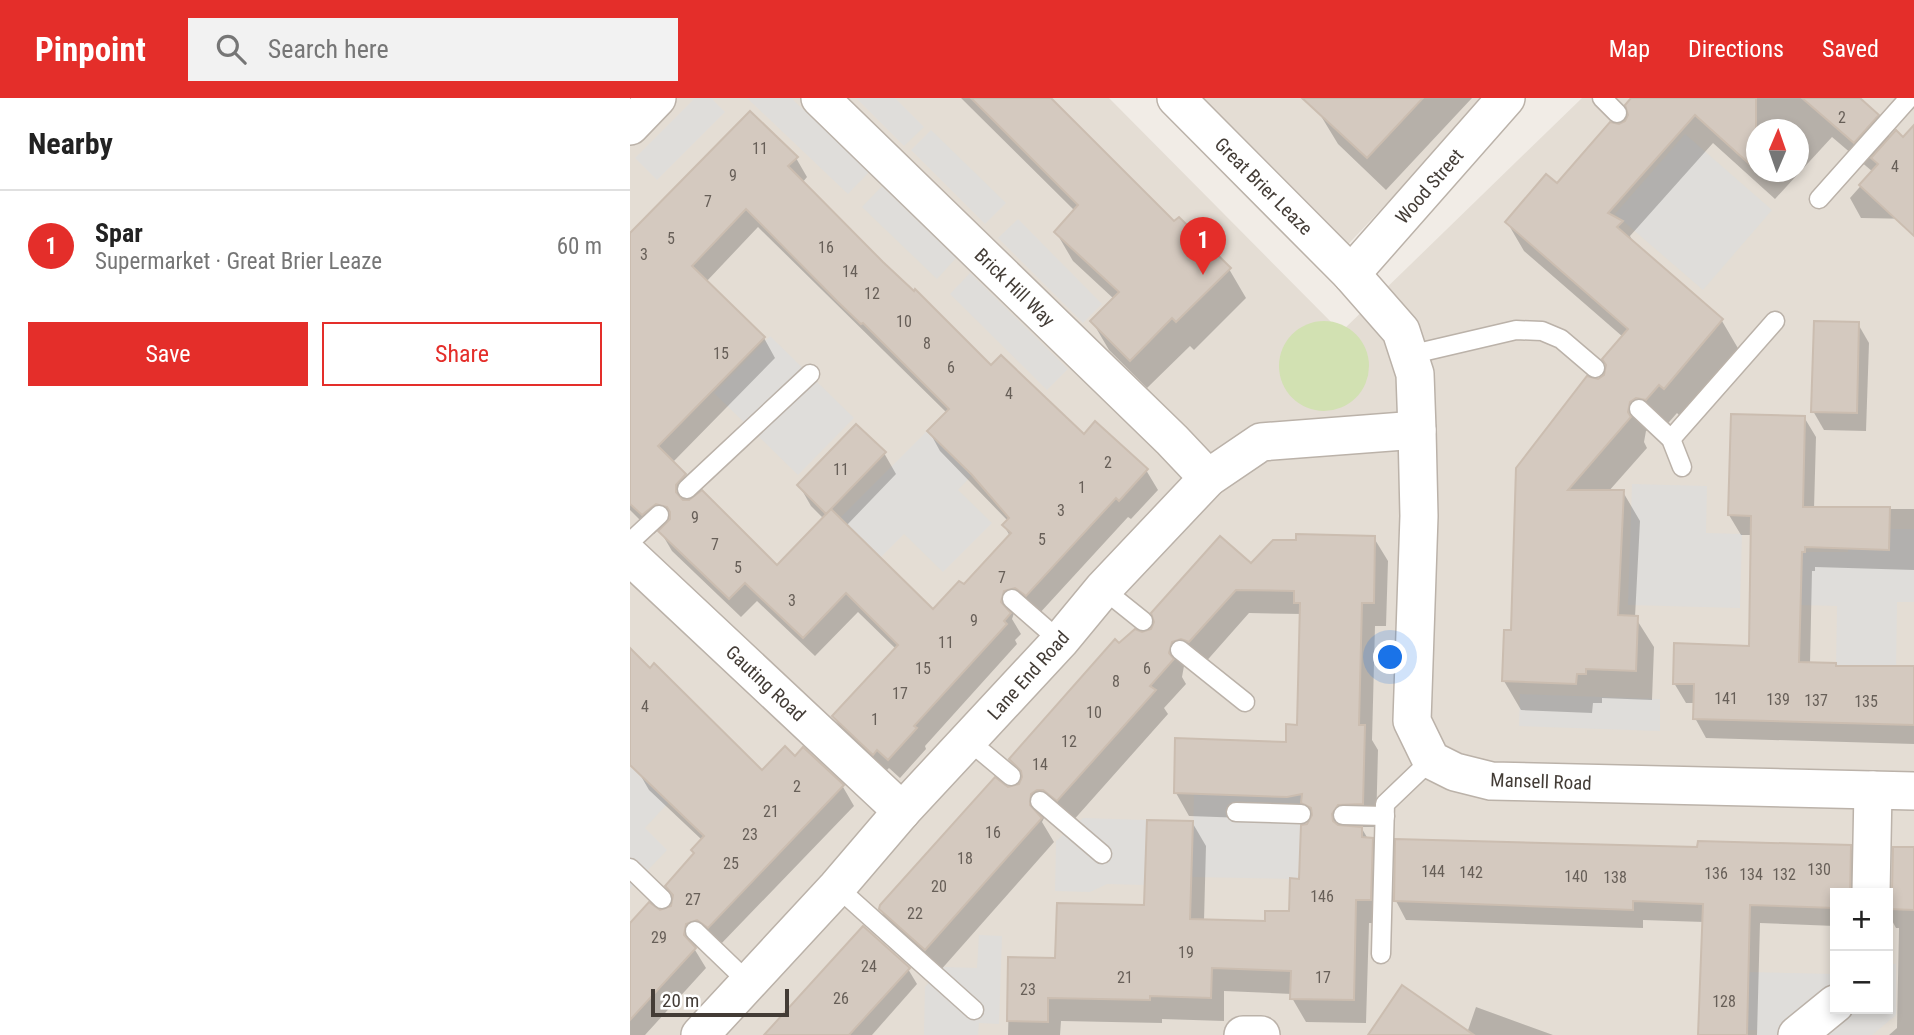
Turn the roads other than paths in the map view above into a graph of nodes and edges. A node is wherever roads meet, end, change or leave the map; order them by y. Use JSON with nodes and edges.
{"nodes":[{"id":1,"x":657,"y":98,"type":"edge"},
{"id":2,"x":820,"y":98,"type":"edge"},
{"id":3,"x":1176,"y":98,"type":"edge"},
{"id":4,"x":1506,"y":98,"type":"edge"},
{"id":5,"x":1602,"y":98,"type":"edge"},
{"id":6,"x":1909,"y":98,"type":"edge"},
{"id":7,"x":1617,"y":113,"type":"dead end"},
{"id":8,"x":630,"y":126,"type":"edge"},
{"id":9,"x":1819,"y":199,"type":"dead end"},
{"id":10,"x":1351,"y":274,"type":"junction"},
{"id":11,"x":1775,"y":321,"type":"dead end"},
{"id":12,"x":1409,"y":355,"type":"junction"},
{"id":13,"x":1595,"y":368,"type":"dead end"},
{"id":14,"x":810,"y":374,"type":"dead end"},
{"id":15,"x":1639,"y":409,"type":"dead end"},
{"id":16,"x":1417,"y":429,"type":"junction"},
{"id":17,"x":1671,"y":439,"type":"junction"},
{"id":18,"x":1682,"y":467,"type":"dead end"},
{"id":19,"x":1208,"y":478,"type":"junction"},
{"id":20,"x":687,"y":489,"type":"dead end"},
{"id":21,"x":659,"y":515,"type":"dead end"},
{"id":22,"x":630,"y":542,"type":"edge"},
{"id":23,"x":630,"y":556,"type":"edge"},
{"id":24,"x":1103,"y":589,"type":"junction"},
{"id":25,"x":1012,"y":599,"type":"dead end"},
{"id":26,"x":1143,"y":621,"type":"dead end"},
{"id":27,"x":1060,"y":642,"type":"junction"},
{"id":28,"x":1180,"y":650,"type":"dead end"},
{"id":29,"x":1245,"y":702,"type":"dead end"},
{"id":30,"x":969,"y":741,"type":"junction"},
{"id":31,"x":1431,"y":760,"type":"junction"},
{"id":32,"x":1011,"y":776,"type":"dead end"},
{"id":33,"x":1873,"y":790,"type":"junction"},
{"id":34,"x":1914,"y":791,"type":"edge"},
{"id":35,"x":1040,"y":801,"type":"dead end"},
{"id":36,"x":902,"y":811,"type":"junction"},
{"id":37,"x":1236,"y":812,"type":"dead end"},
{"id":38,"x":1301,"y":814,"type":"dead end"},
{"id":39,"x":1343,"y":815,"type":"dead end"},
{"id":40,"x":1385,"y":816,"type":"junction"},
{"id":41,"x":1102,"y":853,"type":"dead end"},
{"id":42,"x":630,"y":868,"type":"edge"},
{"id":43,"x":837,"y":887,"type":"junction"},
{"id":44,"x":1871,"y":888,"type":"edge"},
{"id":45,"x":662,"y":899,"type":"dead end"},
{"id":46,"x":695,"y":931,"type":"dead end"},
{"id":47,"x":1381,"y":954,"type":"dead end"},
{"id":48,"x":749,"y":983,"type":"junction"},
{"id":49,"x":1830,"y":1008,"type":"edge"},
{"id":50,"x":974,"y":1010,"type":"dead end"},
{"id":51,"x":700,"y":1035,"type":"edge"},
{"id":52,"x":1243,"y":1035,"type":"edge"},
{"id":53,"x":1261,"y":1035,"type":"edge"},
{"id":54,"x":1797,"y":1035,"type":"edge"}],
"edges":[{"from":1,"to":8,"type":"street"},
{"from":2,"to":19,"type":"street","name":"Brick Hill Way"},
{"from":3,"to":10,"type":"street","name":"Great Brier Leaze"},
{"from":4,"to":10,"type":"street","name":"Wood Street"},
{"from":5,"to":7,"type":"lane"},
{"from":6,"to":9,"type":"lane"},
{"from":10,"to":12,"type":"street"},
{"from":11,"to":17,"type":"lane"},
{"from":12,"to":13,"type":"lane"},
{"from":12,"to":16,"type":"street"},
{"from":14,"to":20,"type":"lane"},
{"from":15,"to":17,"type":"lane"},
{"from":16,"to":19,"type":"street","name":"Lane End Road"},
{"from":16,"to":31,"type":"street"},
{"from":17,"to":18,"type":"lane"},
{"from":19,"to":24,"type":"street","name":"Lane End Road"},
{"from":21,"to":22,"type":"lane"},
{"from":23,"to":36,"type":"street","name":"Gauting Road"},
{"from":24,"to":26,"type":"lane"},
{"from":24,"to":27,"type":"street","name":"Lane End Road"},
{"from":25,"to":27,"type":"lane"},
{"from":27,"to":30,"type":"street","name":"Lane End Road"},
{"from":28,"to":29,"type":"lane"},
{"from":30,"to":32,"type":"lane"},
{"from":30,"to":36,"type":"street","name":"Lane End Road"},
{"from":31,"to":33,"type":"street","name":"Mansell Road"},
{"from":31,"to":40,"type":"lane"},
{"from":33,"to":34,"type":"street","name":"Mansell Road"},
{"from":33,"to":44,"type":"street"},
{"from":35,"to":41,"type":"lane"},
{"from":36,"to":43,"type":"street","name":"Lane End Road"},
{"from":37,"to":38,"type":"lane"},
{"from":39,"to":40,"type":"lane"},
{"from":40,"to":47,"type":"lane"},
{"from":42,"to":45,"type":"lane"},
{"from":43,"to":48,"type":"street","name":"Lane End Road"},
{"from":43,"to":50,"type":"lane"},
{"from":46,"to":48,"type":"lane"},
{"from":48,"to":51,"type":"street","name":"Lane End Road"},
{"from":49,"to":54,"type":"street"},
{"from":52,"to":53,"type":"street"}]}
